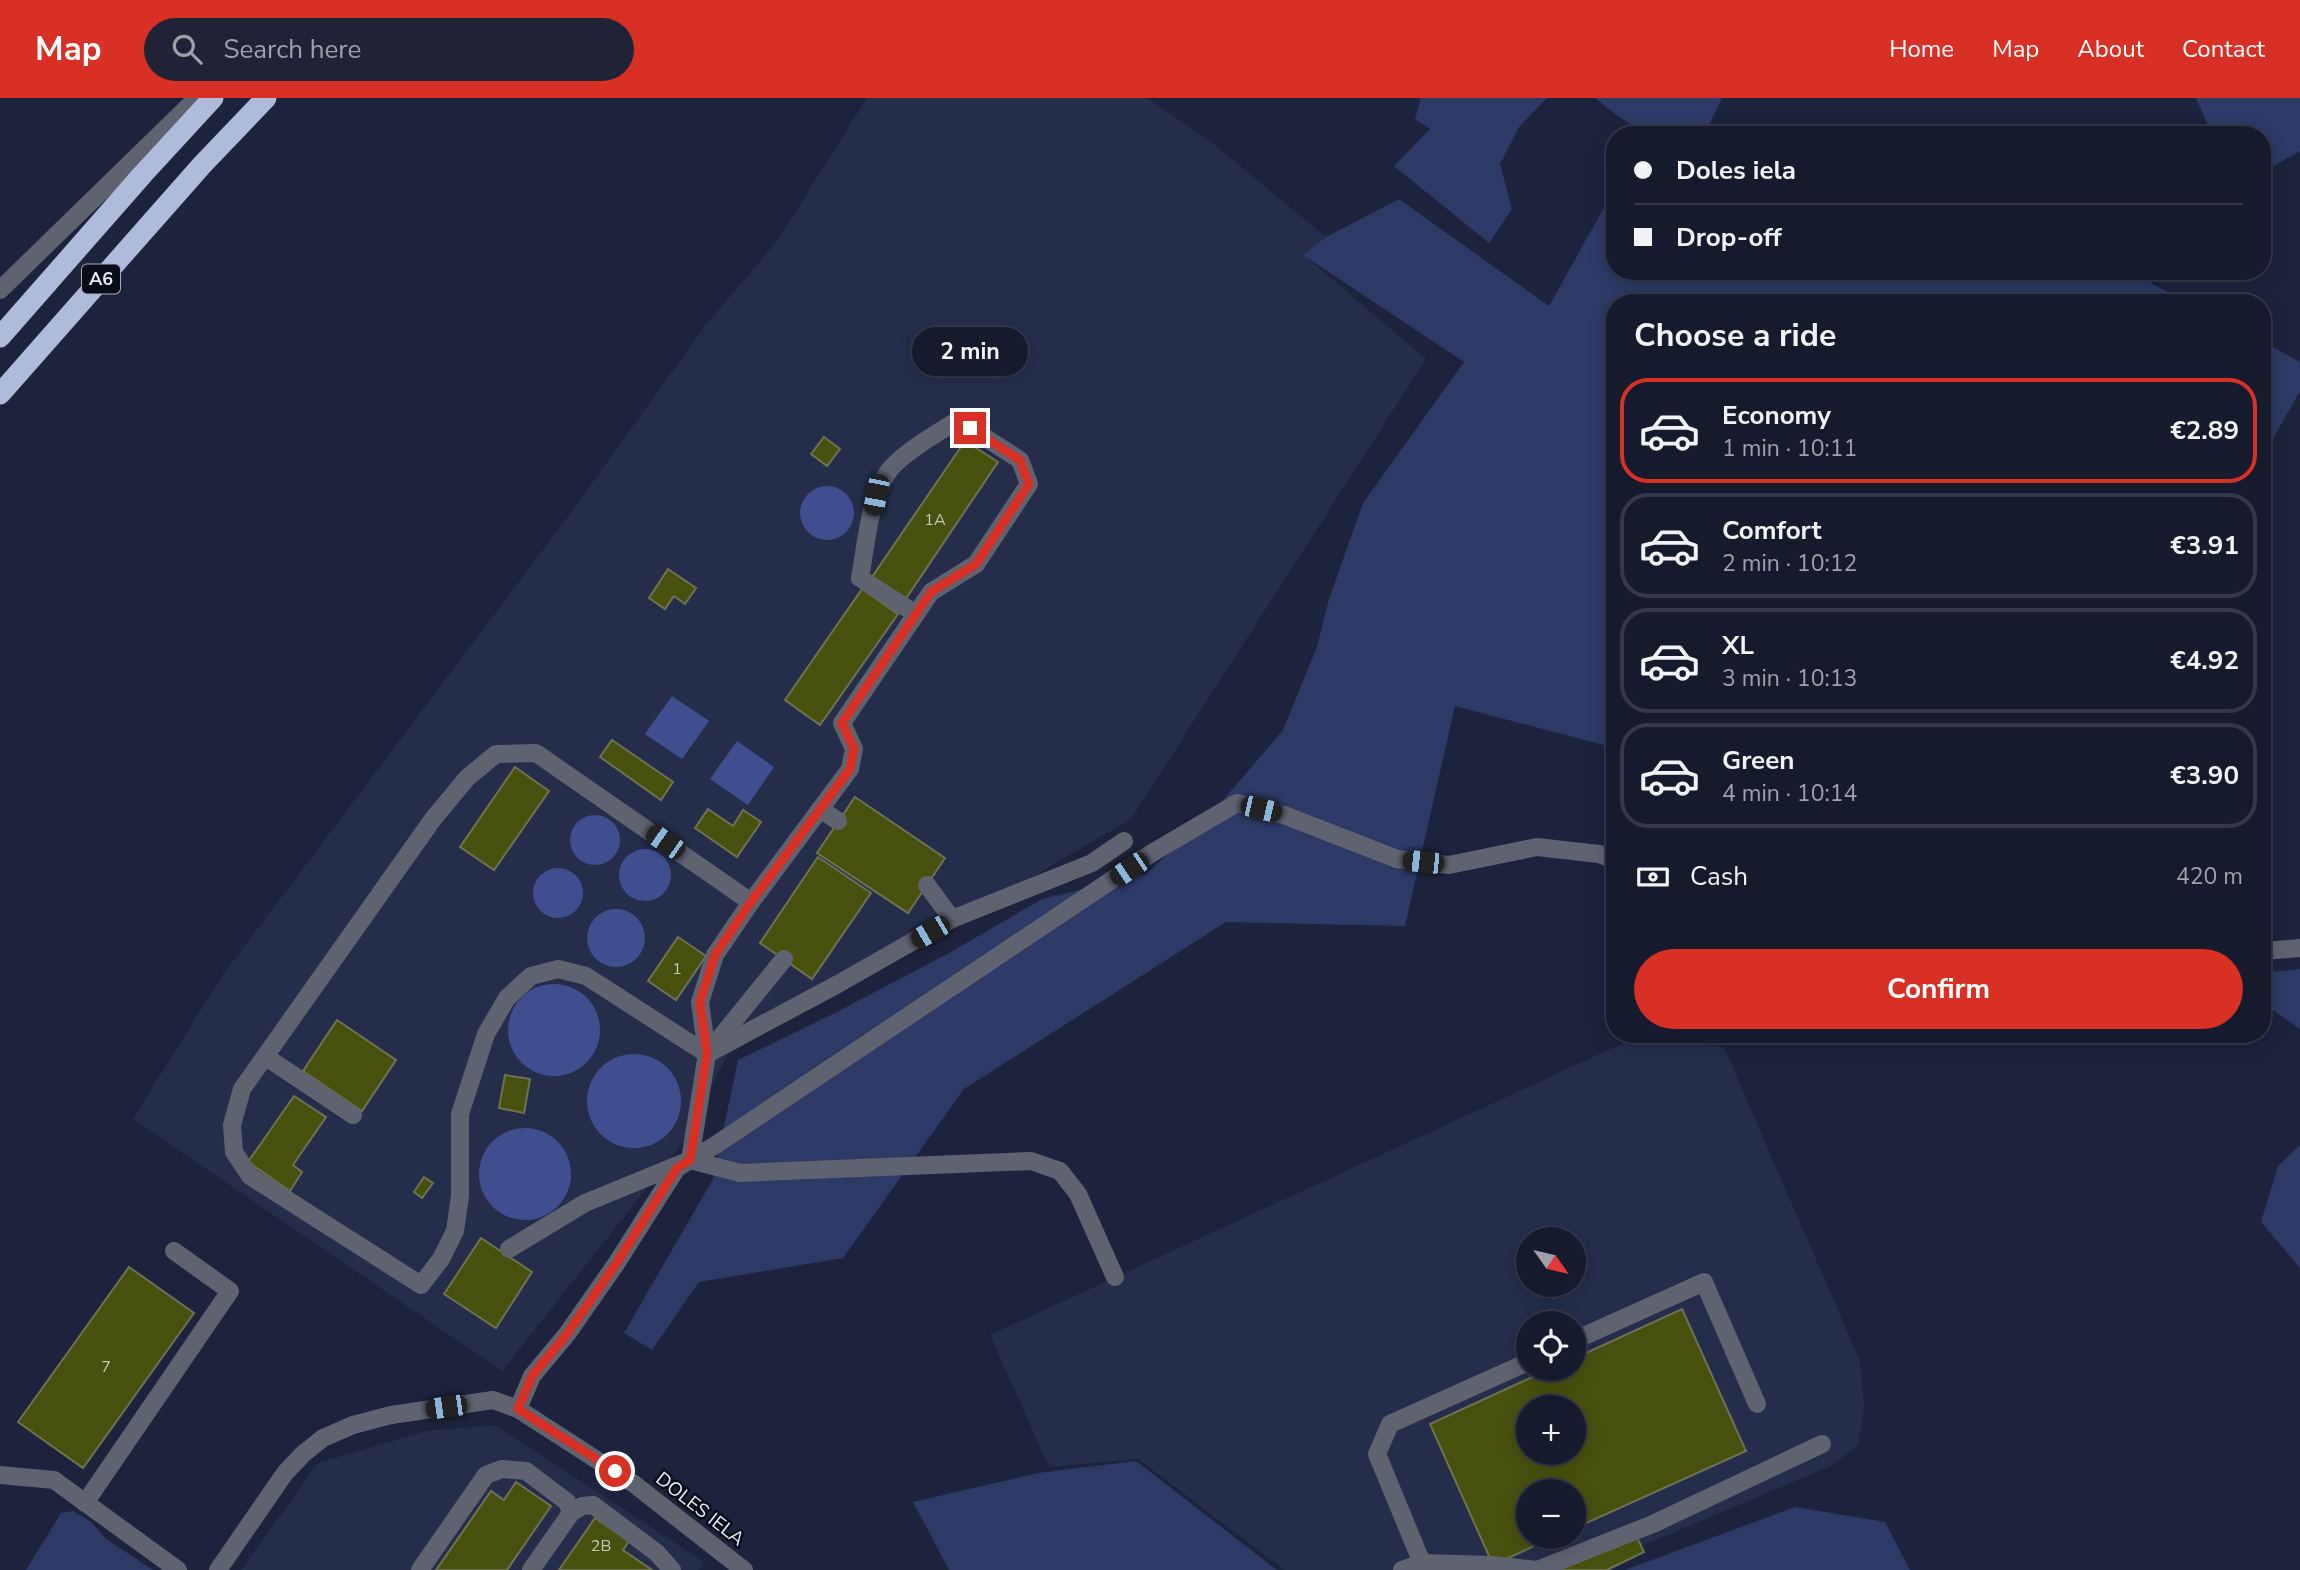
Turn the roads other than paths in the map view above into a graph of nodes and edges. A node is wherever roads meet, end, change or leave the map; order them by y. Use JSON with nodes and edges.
{"nodes":[{"id":1,"x":197,"y":98,"type":"edge"},
{"id":2,"x":213,"y":98,"type":"edge"},
{"id":3,"x":266,"y":98,"type":"edge"},
{"id":4,"x":0,"y":290,"type":"edge"},
{"id":5,"x":0,"y":337,"type":"edge"},
{"id":6,"x":0,"y":394,"type":"edge"},
{"id":7,"x":916,"y":614,"type":"junction"},
{"id":8,"x":820,"y":809,"type":"junction"},
{"id":9,"x":838,"y":821,"type":"dead end"},
{"id":10,"x":1124,"y":841,"type":"dead end"},
{"id":11,"x":1606,"y":857,"type":"edge"},
{"id":12,"x":927,"y":885,"type":"dead end"},
{"id":13,"x":751,"y":902,"type":"junction"},
{"id":14,"x":953,"y":919,"type":"junction"},
{"id":15,"x":2300,"y":948,"type":"edge"},
{"id":16,"x":2271,"y":950,"type":"edge"},
{"id":17,"x":784,"y":959,"type":"dead end"},
{"id":18,"x":707,"y":1054,"type":"junction"},
{"id":19,"x":266,"y":1057,"type":"junction"},
{"id":20,"x":353,"y":1115,"type":"dead end"},
{"id":21,"x":690,"y":1160,"type":"junction"},
{"id":22,"x":509,"y":1249,"type":"dead end"},
{"id":23,"x":174,"y":1251,"type":"dead end"},
{"id":24,"x":1115,"y":1278,"type":"dead end"},
{"id":25,"x":1586,"y":1335,"type":"edge"},
{"id":26,"x":1516,"y":1367,"type":"edge"},
{"id":27,"x":1757,"y":1404,"type":"dead end"},
{"id":28,"x":518,"y":1409,"type":"junction"},
{"id":29,"x":1822,"y":1444,"type":"dead end"},
{"id":30,"x":0,"y":1475,"type":"edge"},
{"id":31,"x":85,"y":1503,"type":"junction"},
{"id":32,"x":571,"y":1513,"type":"junction"},
{"id":33,"x":1422,"y":1563,"type":"junction"},
{"id":34,"x":178,"y":1570,"type":"edge"},
{"id":35,"x":218,"y":1570,"type":"edge"},
{"id":36,"x":420,"y":1570,"type":"edge"},
{"id":37,"x":531,"y":1570,"type":"edge"},
{"id":38,"x":672,"y":1570,"type":"edge"},
{"id":39,"x":744,"y":1570,"type":"edge"},
{"id":40,"x":1402,"y":1570,"type":"edge"}],
"edges":[{"from":1,"to":4,"type":"street"},
{"from":2,"to":5,"type":"highway","number":"A6"},
{"from":3,"to":6,"type":"highway","number":"A6"},
{"from":7,"to":7,"type":"street"},
{"from":7,"to":8,"type":"street"},
{"from":8,"to":9,"type":"street"},
{"from":8,"to":13,"type":"street"},
{"from":10,"to":14,"type":"street"},
{"from":11,"to":21,"type":"street"},
{"from":12,"to":14,"type":"street"},
{"from":13,"to":18,"type":"street"},
{"from":13,"to":19,"type":"street"},
{"from":14,"to":18,"type":"street"},
{"from":15,"to":16,"type":"street"},
{"from":17,"to":18,"type":"street"},
{"from":18,"to":19,"type":"street"},
{"from":18,"to":21,"type":"street"},
{"from":19,"to":20,"type":"street"},
{"from":21,"to":22,"type":"street"},
{"from":21,"to":24,"type":"street"},
{"from":21,"to":28,"type":"street"},
{"from":23,"to":31,"type":"street"},
{"from":25,"to":27,"type":"street"},
{"from":26,"to":33,"type":"street"},
{"from":28,"to":35,"type":"street","name":"DOLES IELA"},
{"from":28,"to":39,"type":"street","name":"DOLES IELA"},
{"from":29,"to":33,"type":"street"},
{"from":30,"to":31,"type":"street"},
{"from":31,"to":34,"type":"street"},
{"from":32,"to":36,"type":"street"},
{"from":32,"to":37,"type":"street"},
{"from":32,"to":38,"type":"street"},
{"from":33,"to":40,"type":"street"}]}
